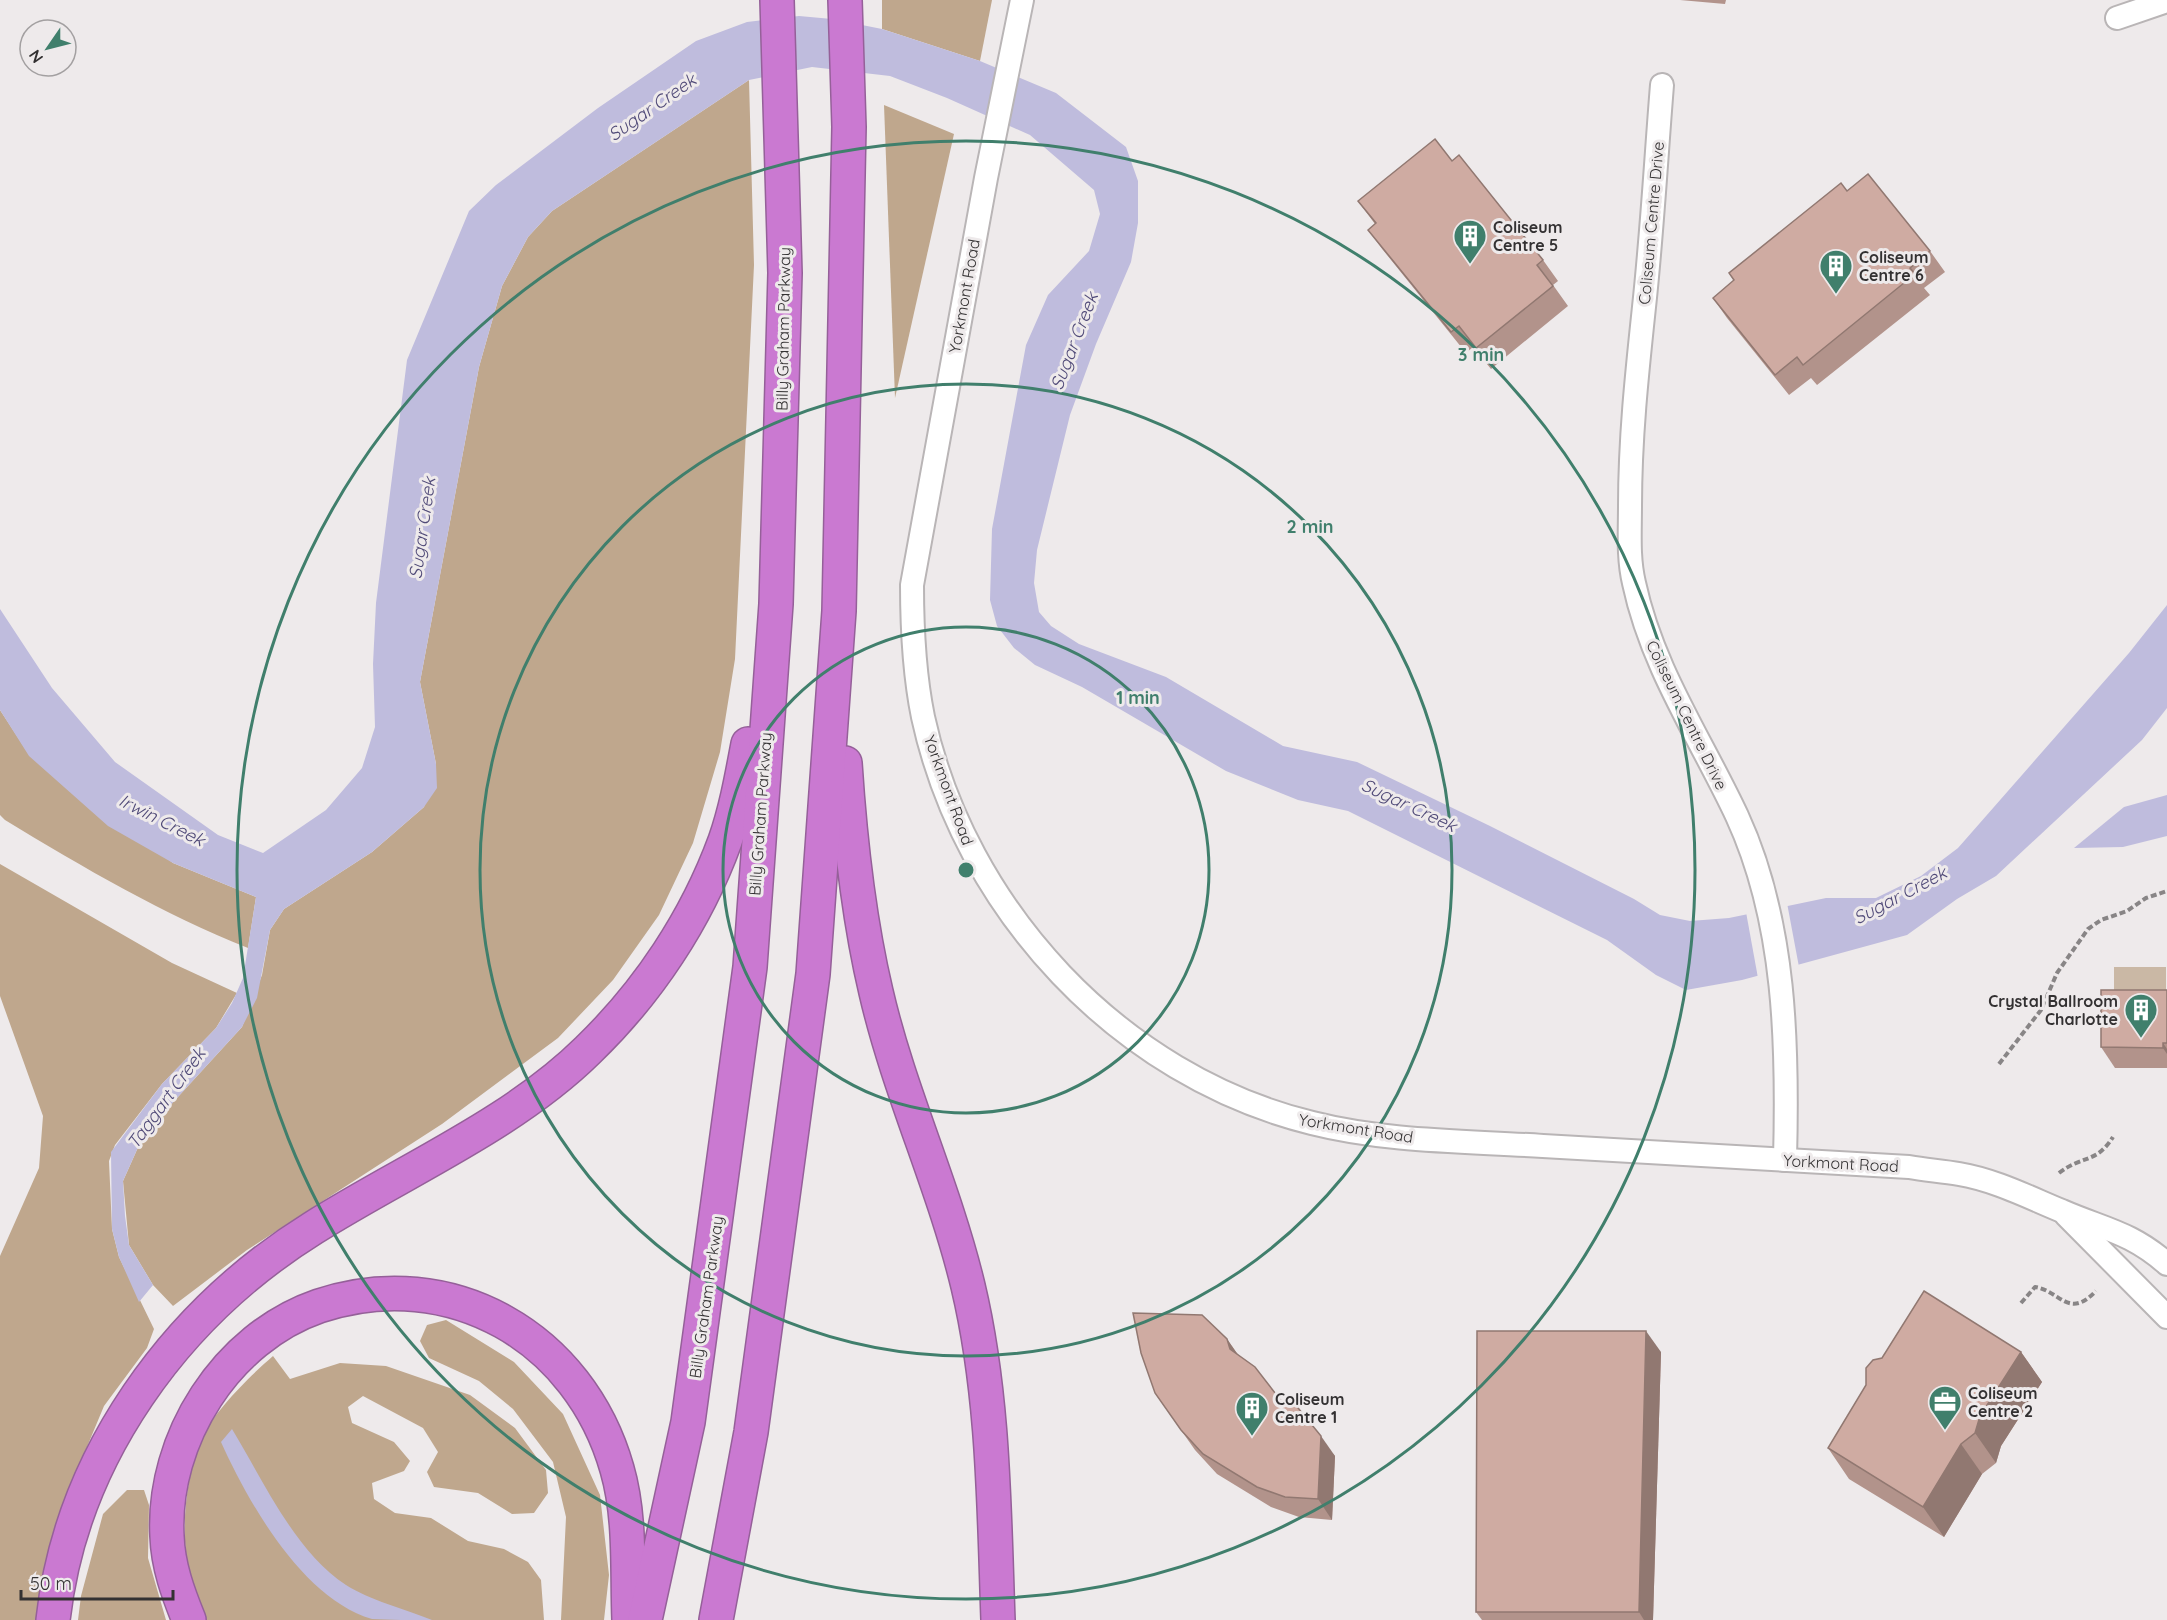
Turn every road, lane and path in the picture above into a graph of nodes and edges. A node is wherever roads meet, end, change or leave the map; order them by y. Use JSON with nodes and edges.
{"nodes":[{"id":1,"x":777,"y":0,"type":"edge"},
{"id":2,"x":845,"y":0,"type":"edge"},
{"id":3,"x":1022,"y":0,"type":"edge"},
{"id":4,"x":2167,"y":1,"type":"edge"},
{"id":5,"x":2117,"y":18,"type":"dead end"},
{"id":6,"x":1662,"y":85,"type":"dead end"},
{"id":7,"x":776,"y":604,"type":"junction"},
{"id":8,"x":839,"y":611,"type":"junction"},
{"id":9,"x":2167,"y":891,"type":"edge"},
{"id":10,"x":1999,"y":1064,"type":"dead end"},
{"id":11,"x":2113,"y":1137,"type":"dead end"},
{"id":12,"x":1785,"y":1160,"type":"junction"},
{"id":13,"x":2059,"y":1173,"type":"dead end"},
{"id":14,"x":2063,"y":1212,"type":"junction"},
{"id":15,"x":2167,"y":1264,"type":"edge"},
{"id":16,"x":2096,"y":1291,"type":"dead end"},
{"id":17,"x":2021,"y":1303,"type":"dead end"},
{"id":18,"x":2167,"y":1317,"type":"edge"},
{"id":19,"x":996,"y":1571,"type":"junction"},
{"id":20,"x":54,"y":1620,"type":"edge"},
{"id":21,"x":189,"y":1620,"type":"edge"},
{"id":22,"x":629,"y":1620,"type":"edge"},
{"id":23,"x":645,"y":1620,"type":"edge"},
{"id":24,"x":716,"y":1620,"type":"edge"},
{"id":25,"x":998,"y":1620,"type":"edge"},
{"id":26,"x":1014,"y":1620,"type":"edge"}],
"edges":[{"from":1,"to":7,"type":"highway","name":"Billy Graham Parkway"},
{"from":2,"to":8,"type":"highway"},
{"from":3,"to":12,"type":"street","name":"Yorkmont Road"},
{"from":4,"to":5,"type":"street"},
{"from":6,"to":12,"type":"street","name":"Coliseum Centre Drive"},
{"from":7,"to":20,"type":"highway"},
{"from":7,"to":23,"type":"highway","name":"Billy Graham Parkway"},
{"from":8,"to":19,"type":"highway"},
{"from":8,"to":24,"type":"highway"},
{"from":9,"to":10,"type":"path"},
{"from":11,"to":13,"type":"path"},
{"from":12,"to":14,"type":"street","name":"Yorkmont Road"},
{"from":14,"to":15,"type":"street","name":"Yorkmont Road"},
{"from":14,"to":18,"type":"street","name":"Yorkmont Road"},
{"from":16,"to":17,"type":"path"},
{"from":19,"to":25,"type":"highway"},
{"from":19,"to":26,"type":"highway"},
{"from":21,"to":22,"type":"highway"}]}
